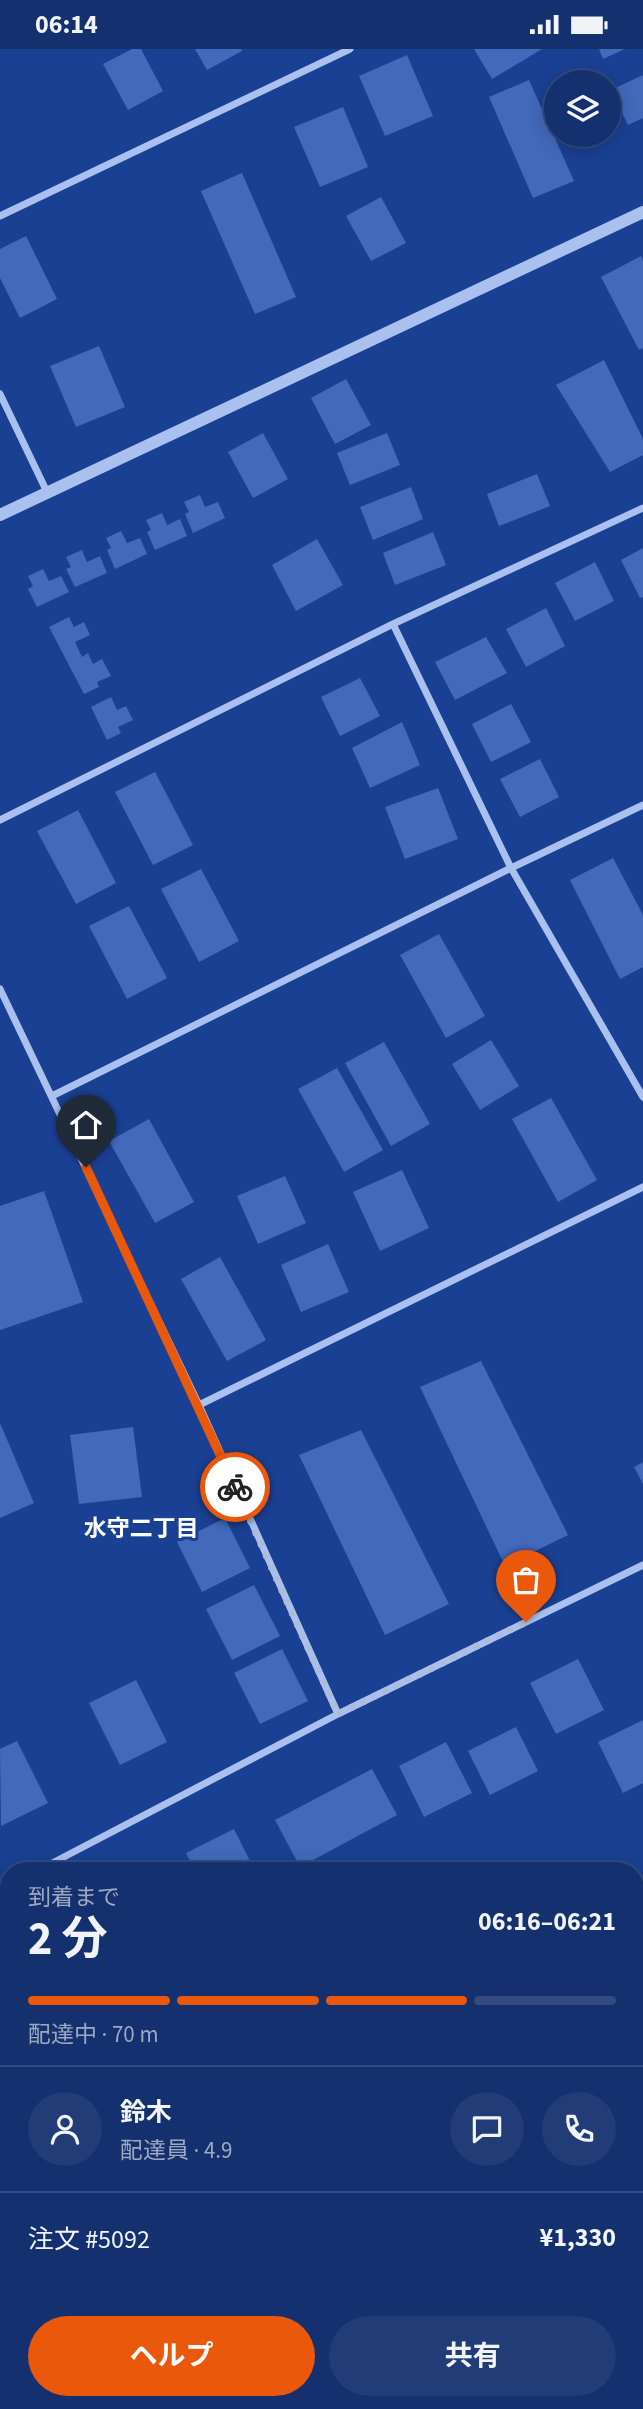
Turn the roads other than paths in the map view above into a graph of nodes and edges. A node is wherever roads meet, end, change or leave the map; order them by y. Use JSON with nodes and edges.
{"nodes":[{"id":1,"x":350,"y":49,"type":"edge"},
{"id":2,"x":643,"y":212,"type":"edge"},
{"id":3,"x":0,"y":216,"type":"edge"},
{"id":4,"x":0,"y":394,"type":"edge"},
{"id":5,"x":47,"y":492,"type":"junction"},
{"id":6,"x":643,"y":508,"type":"edge"},
{"id":7,"x":0,"y":515,"type":"edge"},
{"id":8,"x":393,"y":624,"type":"junction"},
{"id":9,"x":643,"y":805,"type":"edge"},
{"id":10,"x":0,"y":820,"type":"edge"},
{"id":11,"x":511,"y":868,"type":"junction"},
{"id":12,"x":0,"y":989,"type":"edge"},
{"id":13,"x":52,"y":1096,"type":"junction"},
{"id":14,"x":643,"y":1097,"type":"edge"},
{"id":15,"x":643,"y":1187,"type":"edge"},
{"id":16,"x":198,"y":1405,"type":"junction"},
{"id":17,"x":643,"y":1565,"type":"edge"},
{"id":18,"x":338,"y":1714,"type":"junction"},
{"id":19,"x":54,"y":1862,"type":"edge"}],
"edges":[{"from":1,"to":3,"type":"street"},
{"from":2,"to":5,"type":"street"},
{"from":4,"to":5,"type":"street"},
{"from":5,"to":7,"type":"street"},
{"from":6,"to":8,"type":"street"},
{"from":8,"to":10,"type":"street"},
{"from":8,"to":11,"type":"street"},
{"from":9,"to":11,"type":"street"},
{"from":11,"to":13,"type":"street"},
{"from":11,"to":14,"type":"street"},
{"from":12,"to":13,"type":"street"},
{"from":13,"to":16,"type":"street"},
{"from":15,"to":16,"type":"street"},
{"from":16,"to":18,"type":"street"},
{"from":17,"to":18,"type":"street"},
{"from":18,"to":19,"type":"street"}]}
